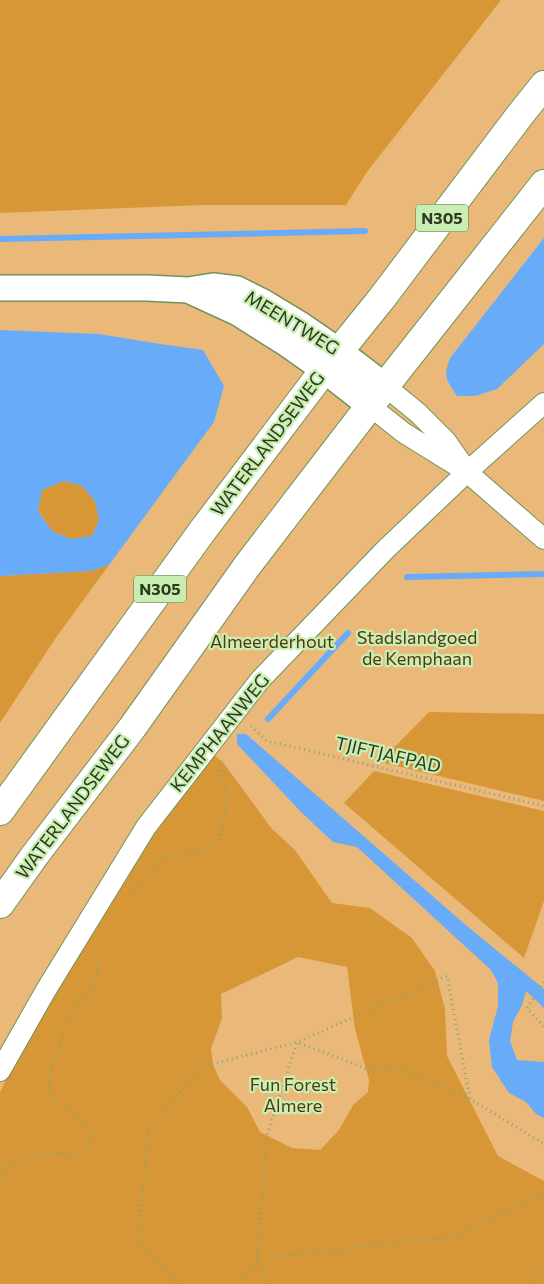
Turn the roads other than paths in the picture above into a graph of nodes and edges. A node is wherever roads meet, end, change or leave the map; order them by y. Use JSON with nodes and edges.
{"nodes":[{"id":1,"x":544,"y":84,"type":"edge"},
{"id":2,"x":544,"y":184,"type":"edge"},
{"id":3,"x":0,"y":288,"type":"edge"},
{"id":4,"x":332,"y":360,"type":"junction"},
{"id":5,"x":378,"y":396,"type":"junction"},
{"id":6,"x":544,"y":403,"type":"edge"},
{"id":7,"x":467,"y":472,"type":"junction"},
{"id":8,"x":544,"y":540,"type":"edge"},
{"id":9,"x":0,"y":811,"type":"edge"},
{"id":10,"x":0,"y":904,"type":"edge"},
{"id":11,"x":0,"y":1071,"type":"edge"}],
"edges":[{"from":1,"to":4,"type":"main road","name":"WATERLANDSEWEG","number":"N305"},
{"from":2,"to":5,"type":"main road","name":"WATERLANDSEWEG"},
{"from":3,"to":4,"type":"street","name":"MEENTWEG"},
{"from":4,"to":5,"type":"street","name":"MEENTWEG"},
{"from":4,"to":9,"type":"main road","name":"WATERLANDSEWEG","number":"N305"},
{"from":5,"to":7,"type":"street"},
{"from":5,"to":10,"type":"main road","name":"WATERLANDSEWEG"},
{"from":6,"to":7,"type":"street","name":"KEMPHAANWEG"},
{"from":7,"to":8,"type":"street"},
{"from":7,"to":11,"type":"street","name":"KEMPHAANWEG"}]}
